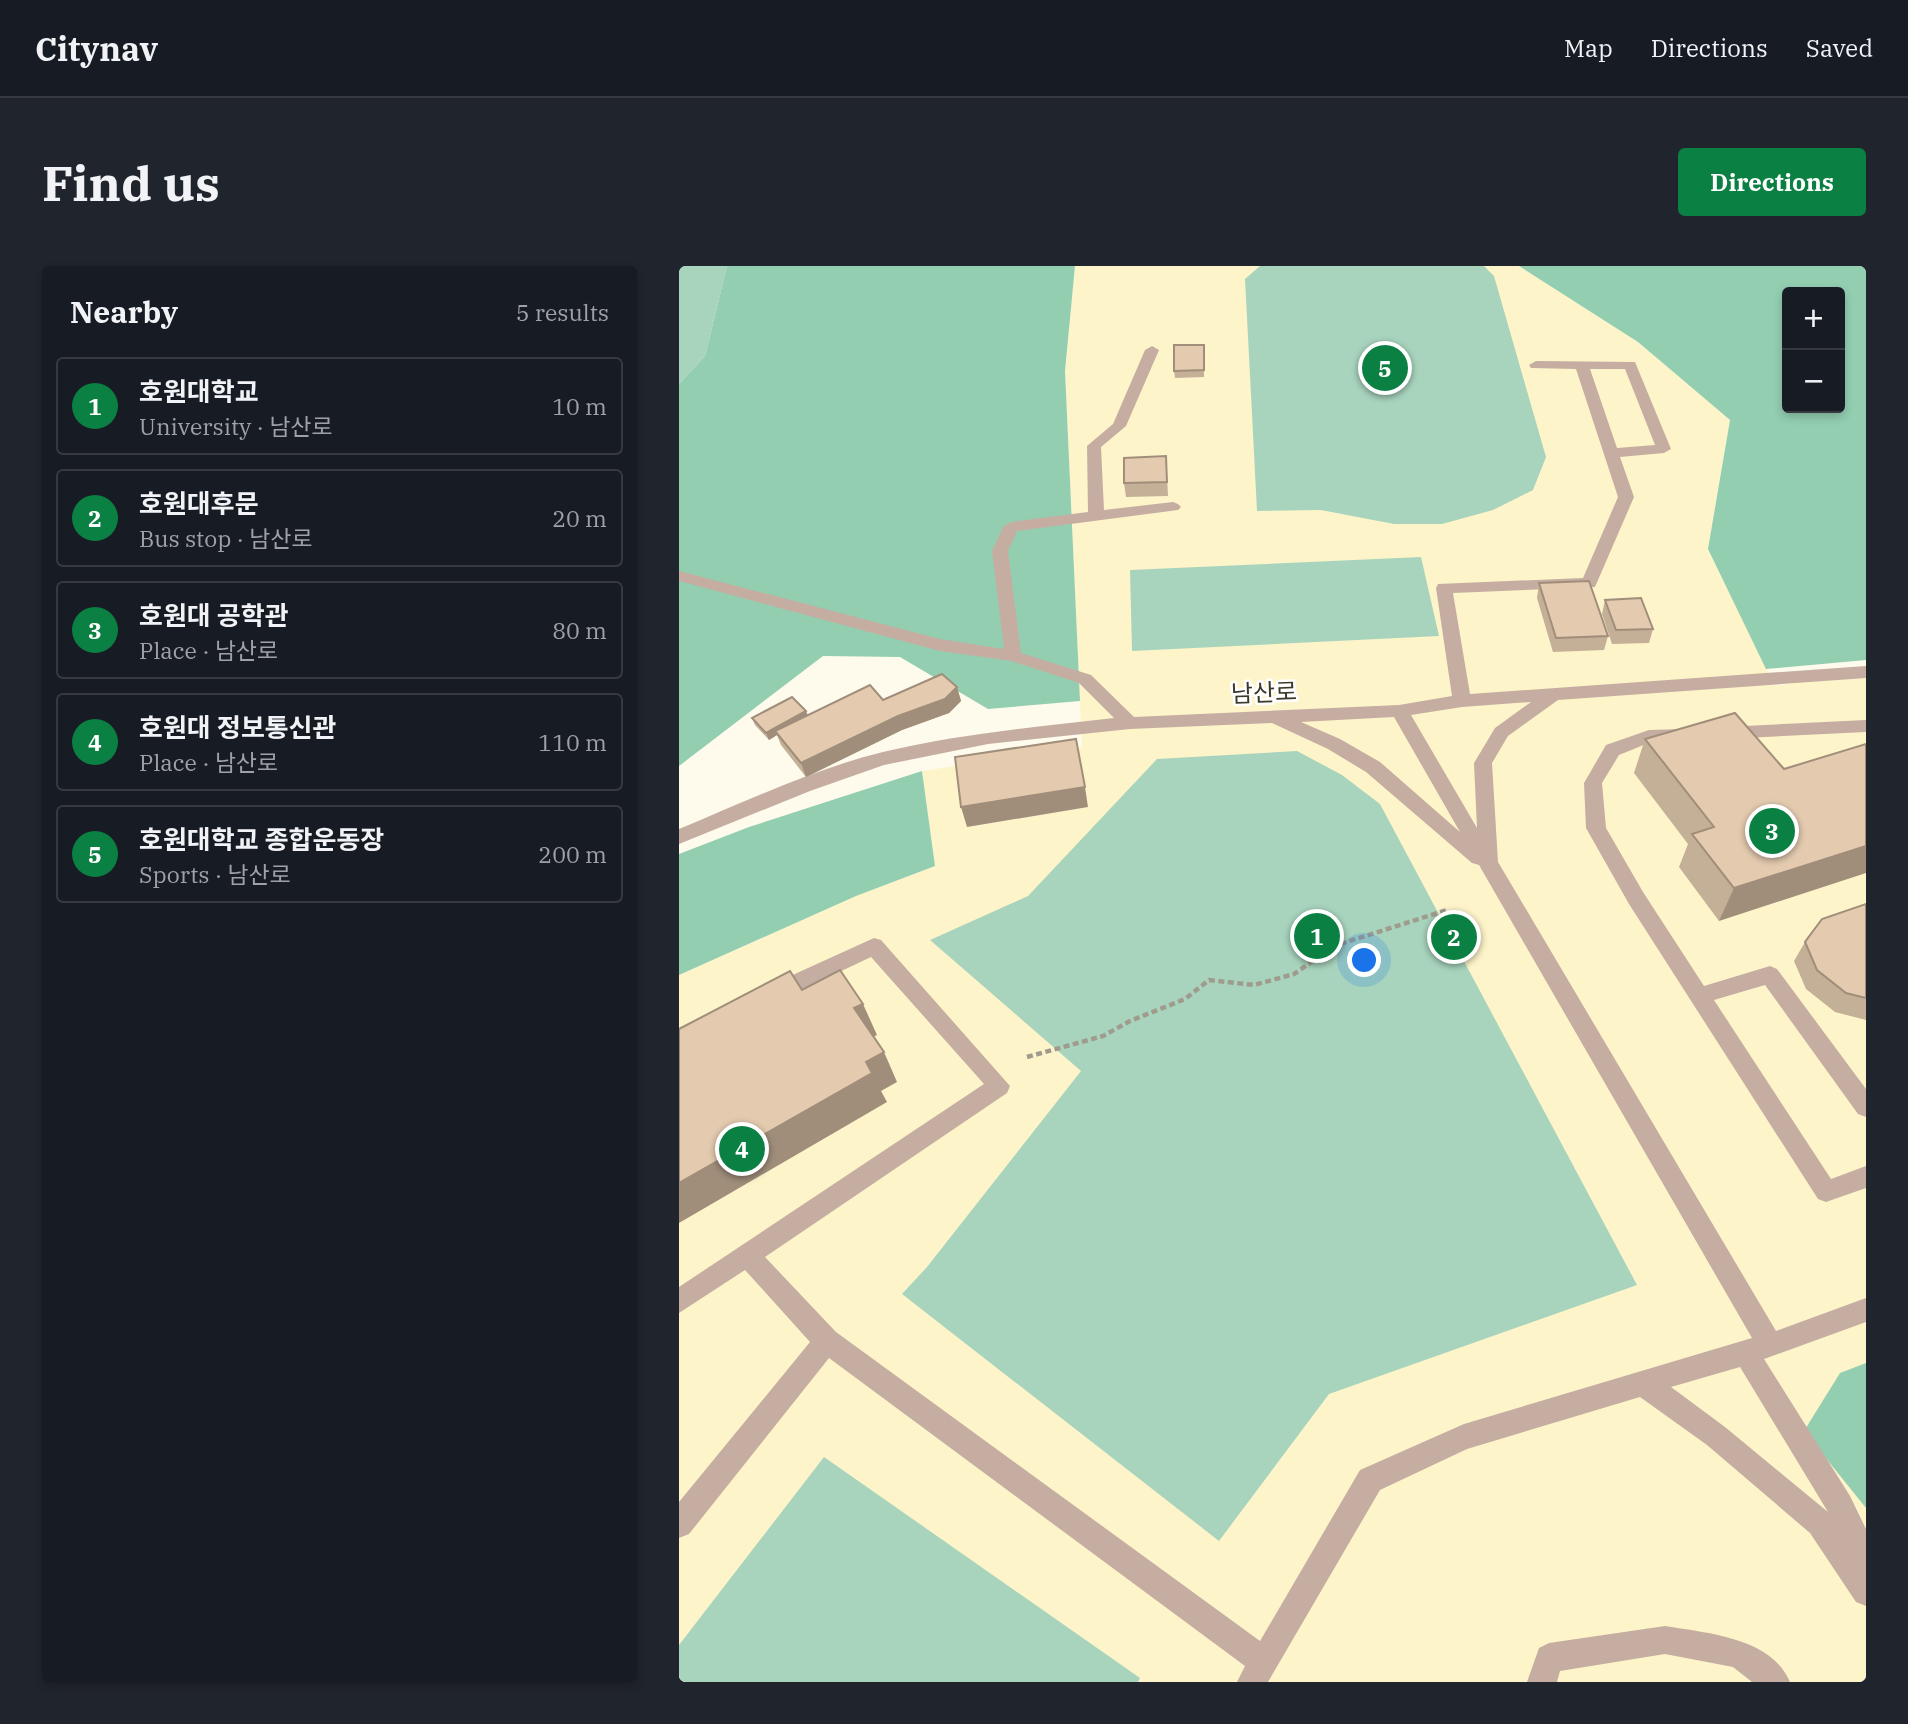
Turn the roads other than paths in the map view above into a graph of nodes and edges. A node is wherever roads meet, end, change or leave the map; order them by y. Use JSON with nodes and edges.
{"nodes":[{"id":1,"x":1152,"y":350,"type":"dead end"},
{"id":2,"x":1580,"y":364,"type":"junction"},
{"id":3,"x":1536,"y":365,"type":"dead end"},
{"id":4,"x":1611,"y":453,"type":"junction"},
{"id":5,"x":1173,"y":507,"type":"dead end"},
{"id":6,"x":1095,"y":516,"type":"junction"},
{"id":7,"x":679,"y":576,"type":"edge"},
{"id":8,"x":1013,"y":656,"type":"junction"},
{"id":9,"x":1866,"y":672,"type":"edge"},
{"id":10,"x":1554,"y":694,"type":"junction"},
{"id":11,"x":1462,"y":701,"type":"junction"},
{"id":12,"x":1399,"y":711,"type":"junction"},
{"id":13,"x":1273,"y":716,"type":"junction"},
{"id":14,"x":1130,"y":723,"type":"junction"},
{"id":15,"x":1866,"y":726,"type":"edge"},
{"id":16,"x":679,"y":837,"type":"edge"},
{"id":17,"x":1489,"y":865,"type":"junction"},
{"id":18,"x":1699,"y":996,"type":"junction"},
{"id":19,"x":752,"y":1003,"type":"edge"},
{"id":20,"x":1866,"y":1107,"type":"edge"},
{"id":21,"x":1866,"y":1177,"type":"edge"},
{"id":22,"x":747,"y":1255,"type":"junction"},
{"id":23,"x":679,"y":1301,"type":"edge"},
{"id":24,"x":1866,"y":1310,"type":"edge"},
{"id":25,"x":827,"y":1341,"type":"junction"},
{"id":26,"x":1758,"y":1349,"type":"junction"},
{"id":27,"x":1643,"y":1383,"type":"junction"},
{"id":28,"x":679,"y":1524,"type":"edge"},
{"id":29,"x":1866,"y":1558,"type":"edge"},
{"id":30,"x":1866,"y":1592,"type":"edge"},
{"id":31,"x":1257,"y":1671,"type":"edge"},
{"id":32,"x":1542,"y":1682,"type":"edge"},
{"id":33,"x":1775,"y":1682,"type":"edge"}],
"edges":[{"from":1,"to":6,"type":"street"},
{"from":2,"to":3,"type":"street"},
{"from":2,"to":4,"type":"street"},
{"from":2,"to":4,"type":"street"},
{"from":4,"to":11,"type":"street"},
{"from":5,"to":6,"type":"street"},
{"from":6,"to":8,"type":"street"},
{"from":7,"to":8,"type":"street"},
{"from":8,"to":14,"type":"street"},
{"from":9,"to":10,"type":"street","name":"남산로"},
{"from":10,"to":11,"type":"street","name":"남산로"},
{"from":10,"to":17,"type":"street"},
{"from":11,"to":12,"type":"street","name":"남산로"},
{"from":12,"to":13,"type":"street","name":"남산로"},
{"from":12,"to":17,"type":"street"},
{"from":13,"to":14,"type":"street","name":"남산로"},
{"from":13,"to":17,"type":"street"},
{"from":14,"to":16,"type":"street","name":"남산로"},
{"from":15,"to":18,"type":"street"},
{"from":17,"to":26,"type":"street"},
{"from":18,"to":20,"type":"street"},
{"from":18,"to":21,"type":"street"},
{"from":19,"to":22,"type":"street"},
{"from":22,"to":23,"type":"street"},
{"from":22,"to":25,"type":"street"},
{"from":24,"to":26,"type":"street"},
{"from":25,"to":28,"type":"street"},
{"from":25,"to":31,"type":"street"},
{"from":26,"to":27,"type":"street"},
{"from":26,"to":29,"type":"street"},
{"from":27,"to":30,"type":"street"},
{"from":27,"to":31,"type":"street"},
{"from":32,"to":33,"type":"street"}]}
